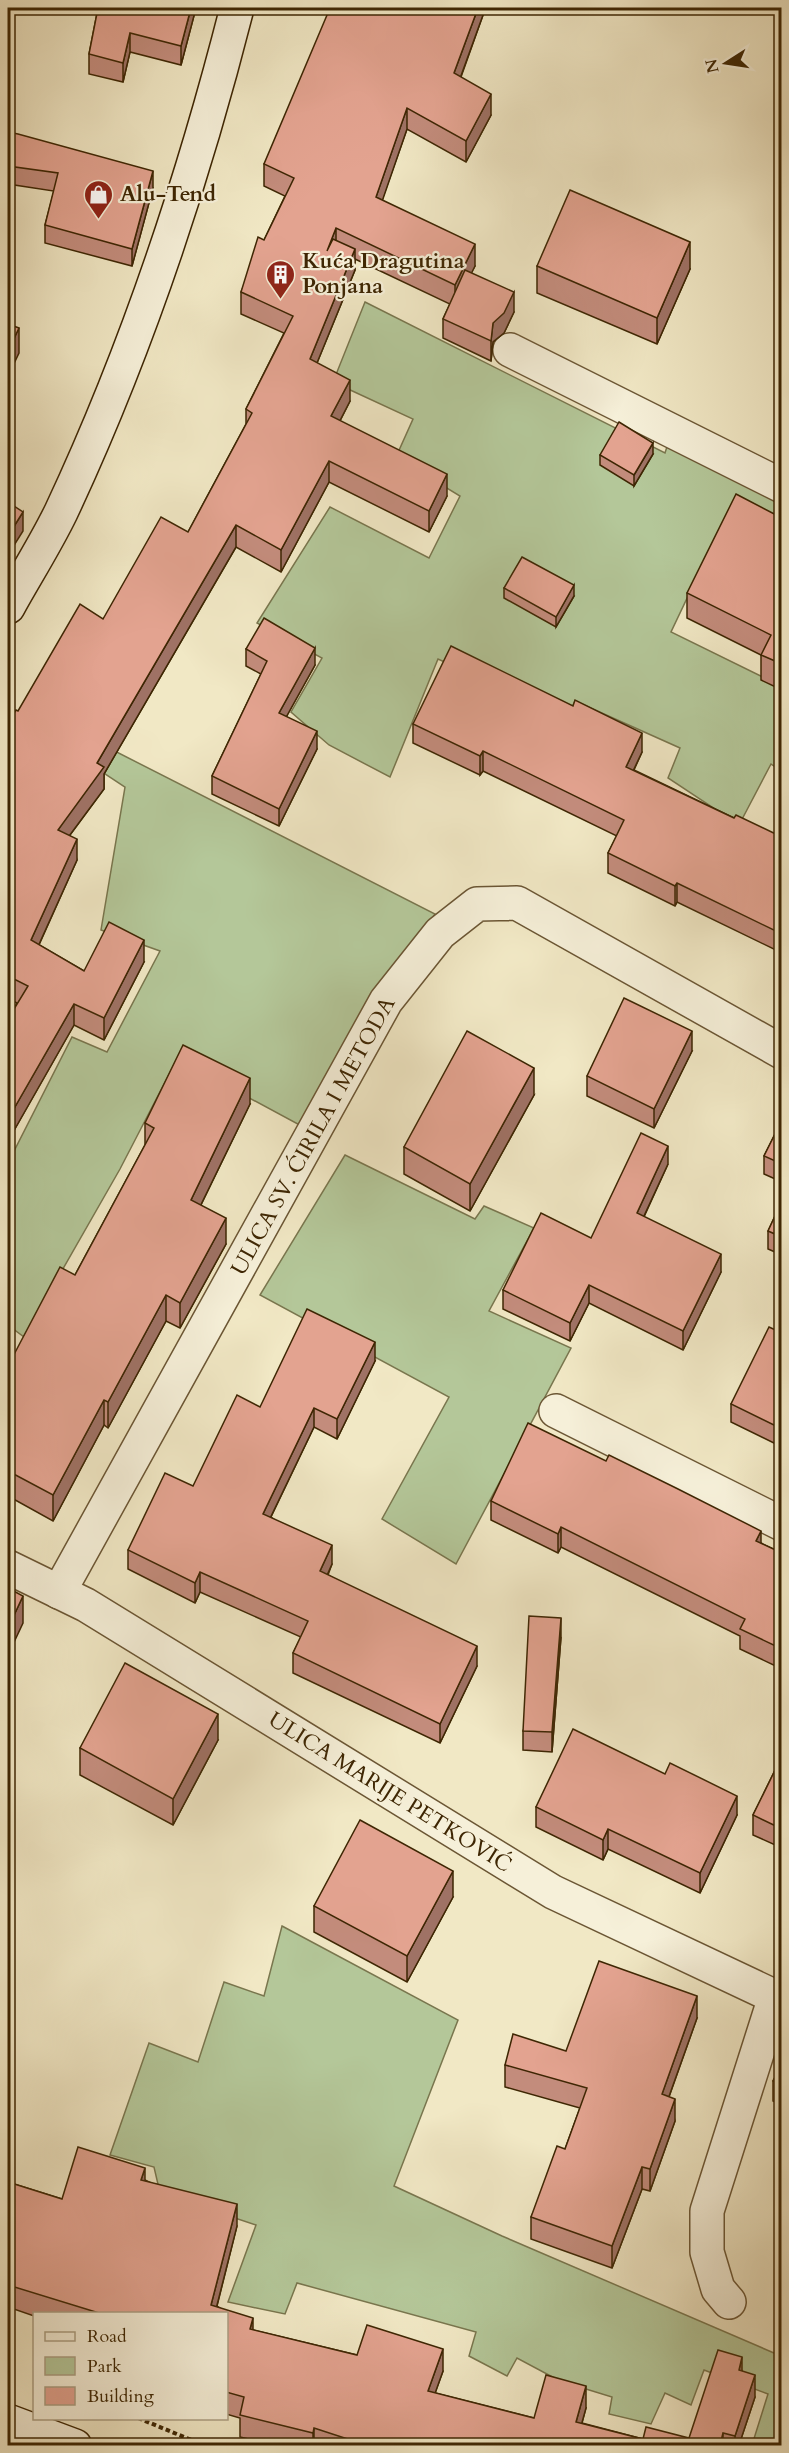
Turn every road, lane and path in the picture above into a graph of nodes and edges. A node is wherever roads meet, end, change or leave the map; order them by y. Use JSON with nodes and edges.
{"nodes":[{"id":1,"x":237,"y":8,"type":"edge"},
{"id":2,"x":510,"y":350,"type":"dead end"},
{"id":3,"x":782,"y":486,"type":"edge"},
{"id":4,"x":8,"y":607,"type":"edge"},
{"id":5,"x":782,"y":1052,"type":"edge"},
{"id":6,"x":555,"y":1411,"type":"dead end"},
{"id":7,"x":782,"y":1524,"type":"edge"},
{"id":8,"x":8,"y":1567,"type":"edge"},
{"id":9,"x":59,"y":1592,"type":"junction"},
{"id":10,"x":778,"y":1998,"type":"edge"},
{"id":11,"x":729,"y":2302,"type":"dead end"},
{"id":12,"x":143,"y":2420,"type":"edge"},
{"id":13,"x":8,"y":2421,"type":"edge"},
{"id":14,"x":75,"y":2445,"type":"edge"},
{"id":15,"x":206,"y":2445,"type":"edge"}],
"edges":[{"from":1,"to":4,"type":"street"},
{"from":2,"to":3,"type":"street"},
{"from":5,"to":9,"type":"street","name":"ULICA SV. ĆIRILA I METODA"},
{"from":6,"to":7,"type":"street"},
{"from":8,"to":9,"type":"street","name":"ULICA MARIJE PETKOVIĆ"},
{"from":9,"to":10,"type":"street","name":"ULICA MARIJE PETKOVIĆ"},
{"from":10,"to":11,"type":"street"},
{"from":12,"to":15,"type":"path"},
{"from":13,"to":14,"type":"street"}]}
